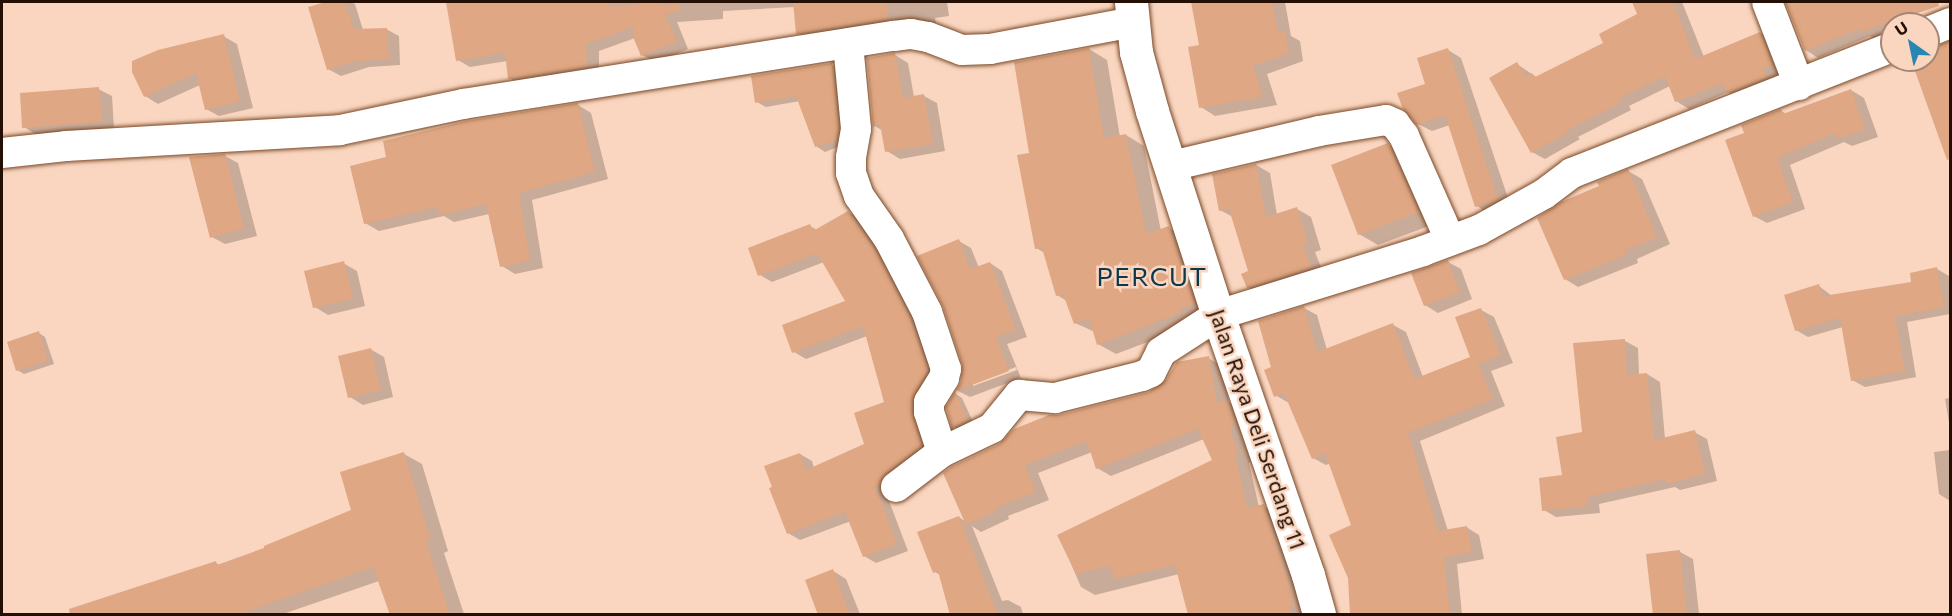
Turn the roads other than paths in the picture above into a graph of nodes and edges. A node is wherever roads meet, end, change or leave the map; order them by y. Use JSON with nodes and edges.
{"nodes":[{"id":1,"x":1767,"y":2,"type":"edge"},
{"id":2,"x":1132,"y":12,"type":"edge"},
{"id":3,"x":848,"y":44,"type":"junction"},
{"id":4,"x":1880,"y":52,"type":"edge"},
{"id":5,"x":1798,"y":85,"type":"junction"},
{"id":6,"x":2,"y":153,"type":"edge"},
{"id":7,"x":1171,"y":166,"type":"junction"},
{"id":8,"x":1450,"y":240,"type":"junction"},
{"id":9,"x":1218,"y":315,"type":"junction"},
{"id":10,"x":942,"y":452,"type":"junction"},
{"id":11,"x":896,"y":487,"type":"dead end"},
{"id":12,"x":1318,"y":615,"type":"edge"}],
"edges":[{"from":1,"to":5,"type":"street"},
{"from":2,"to":3,"type":"street"},
{"from":2,"to":7,"type":"street","name":"Jalan Raya Deli Serdang 11"},
{"from":3,"to":6,"type":"street"},
{"from":3,"to":10,"type":"street"},
{"from":4,"to":5,"type":"street"},
{"from":5,"to":8,"type":"street"},
{"from":7,"to":8,"type":"street"},
{"from":7,"to":9,"type":"street","name":"Jalan Raya Deli Serdang 11"},
{"from":8,"to":9,"type":"street"},
{"from":9,"to":10,"type":"street"},
{"from":9,"to":12,"type":"street","name":"Jalan Raya Deli Serdang 11"},
{"from":10,"to":11,"type":"street"}]}
